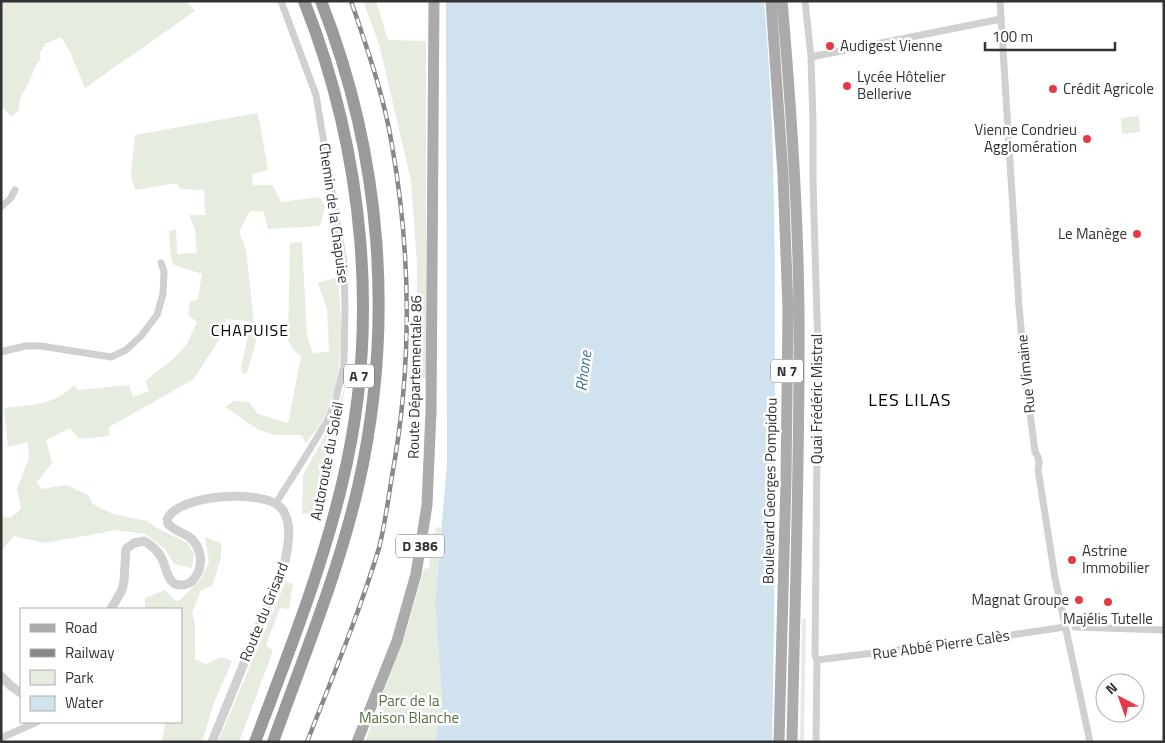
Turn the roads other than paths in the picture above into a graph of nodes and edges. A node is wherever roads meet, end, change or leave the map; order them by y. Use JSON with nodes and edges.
{"nodes":[{"id":1,"x":281,"y":1,"type":"edge"},
{"id":2,"x":304,"y":1,"type":"edge"},
{"id":3,"x":322,"y":1,"type":"edge"},
{"id":4,"x":434,"y":1,"type":"edge"},
{"id":5,"x":771,"y":1,"type":"edge"},
{"id":6,"x":782,"y":1,"type":"edge"},
{"id":7,"x":805,"y":1,"type":"edge"},
{"id":8,"x":1000,"y":1,"type":"edge"},
{"id":9,"x":1001,"y":19,"type":"junction"},
{"id":10,"x":811,"y":57,"type":"junction"},
{"id":11,"x":15,"y":190,"type":"dead end"},
{"id":12,"x":1,"y":207,"type":"edge"},
{"id":13,"x":161,"y":262,"type":"dead end"},
{"id":14,"x":1,"y":352,"type":"edge"},
{"id":15,"x":276,"y":503,"type":"junction"},
{"id":16,"x":112,"y":608,"type":"edge"},
{"id":17,"x":1065,"y":627,"type":"junction"},
{"id":18,"x":1075,"y":627,"type":"dead end"},
{"id":19,"x":1164,"y":630,"type":"edge"},
{"id":20,"x":817,"y":660,"type":"junction"},
{"id":21,"x":1,"y":676,"type":"edge"},
{"id":22,"x":20,"y":692,"type":"edge"},
{"id":23,"x":35,"y":723,"type":"edge"},
{"id":24,"x":1,"y":738,"type":"edge"},
{"id":25,"x":212,"y":742,"type":"edge"},
{"id":26,"x":255,"y":742,"type":"edge"},
{"id":27,"x":273,"y":742,"type":"edge"},
{"id":28,"x":357,"y":742,"type":"edge"},
{"id":29,"x":778,"y":742,"type":"edge"},
{"id":30,"x":792,"y":742,"type":"edge"},
{"id":31,"x":816,"y":742,"type":"edge"},
{"id":32,"x":1090,"y":742,"type":"edge"}],
"edges":[{"from":1,"to":15,"type":"street","name":"Chemin de la Chapuise"},
{"from":2,"to":26,"type":"highway","name":"Autoroute du Soleil","number":"A 7"},
{"from":3,"to":27,"type":"highway","number":"A 7"},
{"from":4,"to":28,"type":"main road","name":"Route Départementale 86","number":"D 386"},
{"from":5,"to":29,"type":"main road","name":"Boulevard Georges Pompidou","number":"N 7"},
{"from":6,"to":30,"type":"main road","name":"Boulevard Georges Pompidou","number":"N 7"},
{"from":7,"to":10,"type":"street","name":"Quai Frédéric Mistral"},
{"from":8,"to":9,"type":"street","name":"Rue Vimaine"},
{"from":9,"to":10,"type":"street"},
{"from":9,"to":17,"type":"street","name":"Rue Vimaine"},
{"from":10,"to":20,"type":"street","name":"Quai Frédéric Mistral"},
{"from":11,"to":12,"type":"street"},
{"from":13,"to":14,"type":"street"},
{"from":15,"to":16,"type":"street"},
{"from":15,"to":25,"type":"street","name":"Route du Grisard"},
{"from":17,"to":20,"type":"street","name":"Rue Abbé Pierre Calès"},
{"from":17,"to":32,"type":"street","name":"Rue Vimaine"},
{"from":18,"to":19,"type":"street"},
{"from":20,"to":31,"type":"street","name":"Quai Frédéric Mistral"},
{"from":21,"to":22,"type":"street"},
{"from":23,"to":24,"type":"street"}]}
